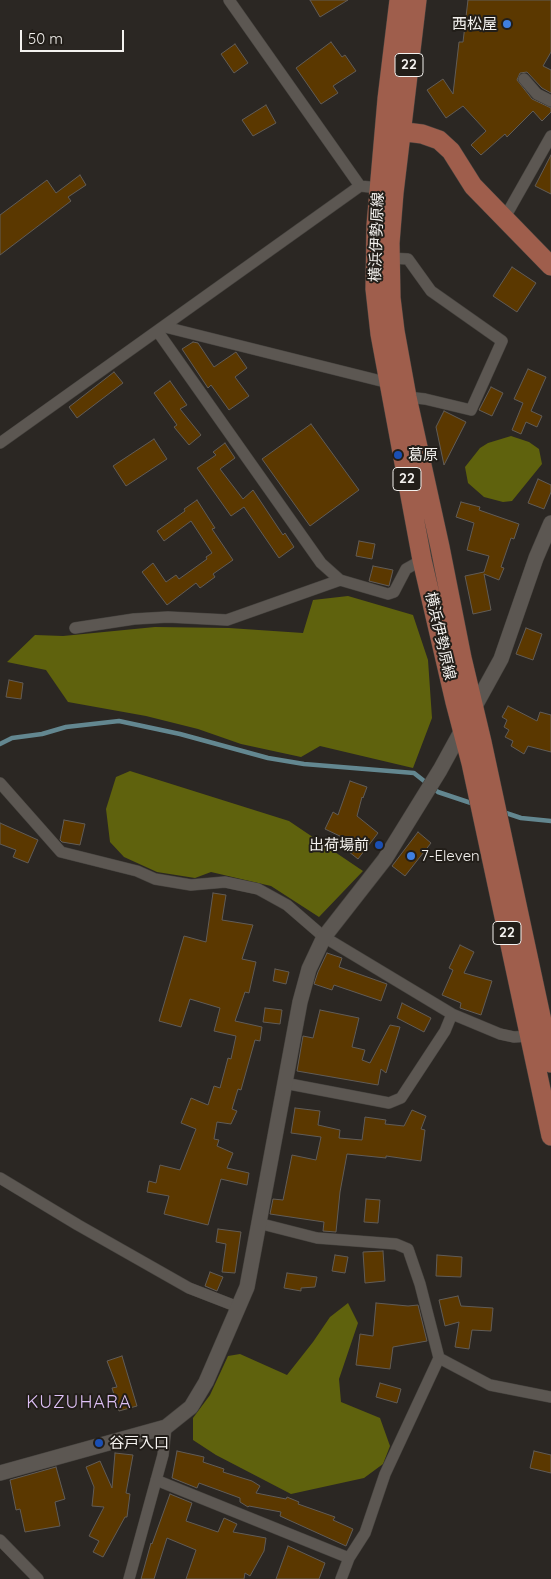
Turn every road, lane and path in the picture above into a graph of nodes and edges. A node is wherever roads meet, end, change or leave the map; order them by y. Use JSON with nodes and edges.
{"nodes":[{"id":1,"x":229,"y":0,"type":"edge"},
{"id":2,"x":399,"y":0,"type":"edge"},
{"id":3,"x":417,"y":0,"type":"edge"},
{"id":4,"x":524,"y":79,"type":"dead end"},
{"id":5,"x":551,"y":101,"type":"edge"},
{"id":6,"x":393,"y":130,"type":"junction"},
{"id":7,"x":551,"y":136,"type":"edge"},
{"id":8,"x":360,"y":186,"type":"junction"},
{"id":9,"x":379,"y":188,"type":"junction"},
{"id":10,"x":504,"y":219,"type":"junction"},
{"id":11,"x":390,"y":258,"type":"junction"},
{"id":12,"x":551,"y":266,"type":"edge"},
{"id":13,"x":162,"y":329,"type":"junction"},
{"id":14,"x":388,"y":379,"type":"junction"},
{"id":15,"x":407,"y":397,"type":"junction"},
{"id":16,"x":0,"y":444,"type":"edge"},
{"id":17,"x":551,"y":523,"type":"edge"},
{"id":18,"x":422,"y":560,"type":"junction"},
{"id":19,"x":340,"y":580,"type":"junction"},
{"id":20,"x":75,"y":628,"type":"dead end"},
{"id":21,"x":474,"y":708,"type":"junction"},
{"id":22,"x":462,"y":730,"type":"junction"},
{"id":23,"x":0,"y":784,"type":"edge"},
{"id":24,"x":324,"y":937,"type":"junction"},
{"id":25,"x":452,"y":1014,"type":"junction"},
{"id":26,"x":530,"y":1036,"type":"junction"},
{"id":27,"x":550,"y":1059,"type":"edge"},
{"id":28,"x":284,"y":1083,"type":"junction"},
{"id":29,"x":551,"y":1136,"type":"edge"},
{"id":30,"x":0,"y":1178,"type":"edge"},
{"id":31,"x":258,"y":1223,"type":"junction"},
{"id":32,"x":238,"y":1307,"type":"junction"},
{"id":33,"x":439,"y":1358,"type":"junction"},
{"id":34,"x":551,"y":1397,"type":"edge"},
{"id":35,"x":166,"y":1427,"type":"junction"},
{"id":36,"x":0,"y":1473,"type":"edge"},
{"id":37,"x":156,"y":1480,"type":"junction"},
{"id":38,"x":0,"y":1540,"type":"edge"},
{"id":39,"x":349,"y":1558,"type":"junction"},
{"id":40,"x":37,"y":1579,"type":"edge"},
{"id":41,"x":129,"y":1579,"type":"edge"},
{"id":42,"x":341,"y":1579,"type":"edge"}],
"edges":[{"from":1,"to":8,"type":"street"},
{"from":2,"to":6,"type":"main road","name":"横浜伊勢原線","number":"22"},
{"from":3,"to":6,"type":"main road","name":"横浜伊勢原線","number":"22"},
{"from":4,"to":5,"type":"street"},
{"from":6,"to":9,"type":"main road","name":"横浜伊勢原線","number":"22"},
{"from":6,"to":10,"type":"main road"},
{"from":6,"to":11,"type":"main road","name":"横浜伊勢原線","number":"22"},
{"from":7,"to":10,"type":"street"},
{"from":8,"to":9,"type":"street"},
{"from":8,"to":13,"type":"street"},
{"from":9,"to":14,"type":"main road","name":"横浜伊勢原線","number":"22"},
{"from":10,"to":12,"type":"main road"},
{"from":11,"to":15,"type":"main road","name":"横浜伊勢原線","number":"22"},
{"from":11,"to":15,"type":"street"},
{"from":13,"to":14,"type":"street"},
{"from":13,"to":16,"type":"street"},
{"from":13,"to":19,"type":"street"},
{"from":14,"to":18,"type":"main road","name":"横浜伊勢原線","number":"22"},
{"from":15,"to":21,"type":"main road","name":"横浜伊勢原線","number":"22"},
{"from":17,"to":21,"type":"street"},
{"from":18,"to":19,"type":"street"},
{"from":18,"to":22,"type":"main road","name":"横浜伊勢原線","number":"22"},
{"from":19,"to":20,"type":"street"},
{"from":21,"to":22,"type":"street"},
{"from":21,"to":27,"type":"main road","name":"横浜伊勢原線","number":"22"},
{"from":22,"to":24,"type":"street"},
{"from":22,"to":26,"type":"main road","name":"横浜伊勢原線","number":"22"},
{"from":23,"to":24,"type":"street"},
{"from":24,"to":25,"type":"street"},
{"from":24,"to":28,"type":"street"},
{"from":25,"to":26,"type":"street"},
{"from":25,"to":28,"type":"street"},
{"from":26,"to":29,"type":"main road","name":"横浜伊勢原線","number":"22"},
{"from":28,"to":31,"type":"street"},
{"from":30,"to":32,"type":"street"},
{"from":31,"to":32,"type":"street"},
{"from":31,"to":33,"type":"street"},
{"from":32,"to":35,"type":"street"},
{"from":33,"to":34,"type":"street"},
{"from":33,"to":39,"type":"street"},
{"from":35,"to":36,"type":"street"},
{"from":35,"to":37,"type":"street"},
{"from":37,"to":39,"type":"street"},
{"from":37,"to":41,"type":"street"},
{"from":38,"to":40,"type":"street"},
{"from":39,"to":42,"type":"street"}]}
